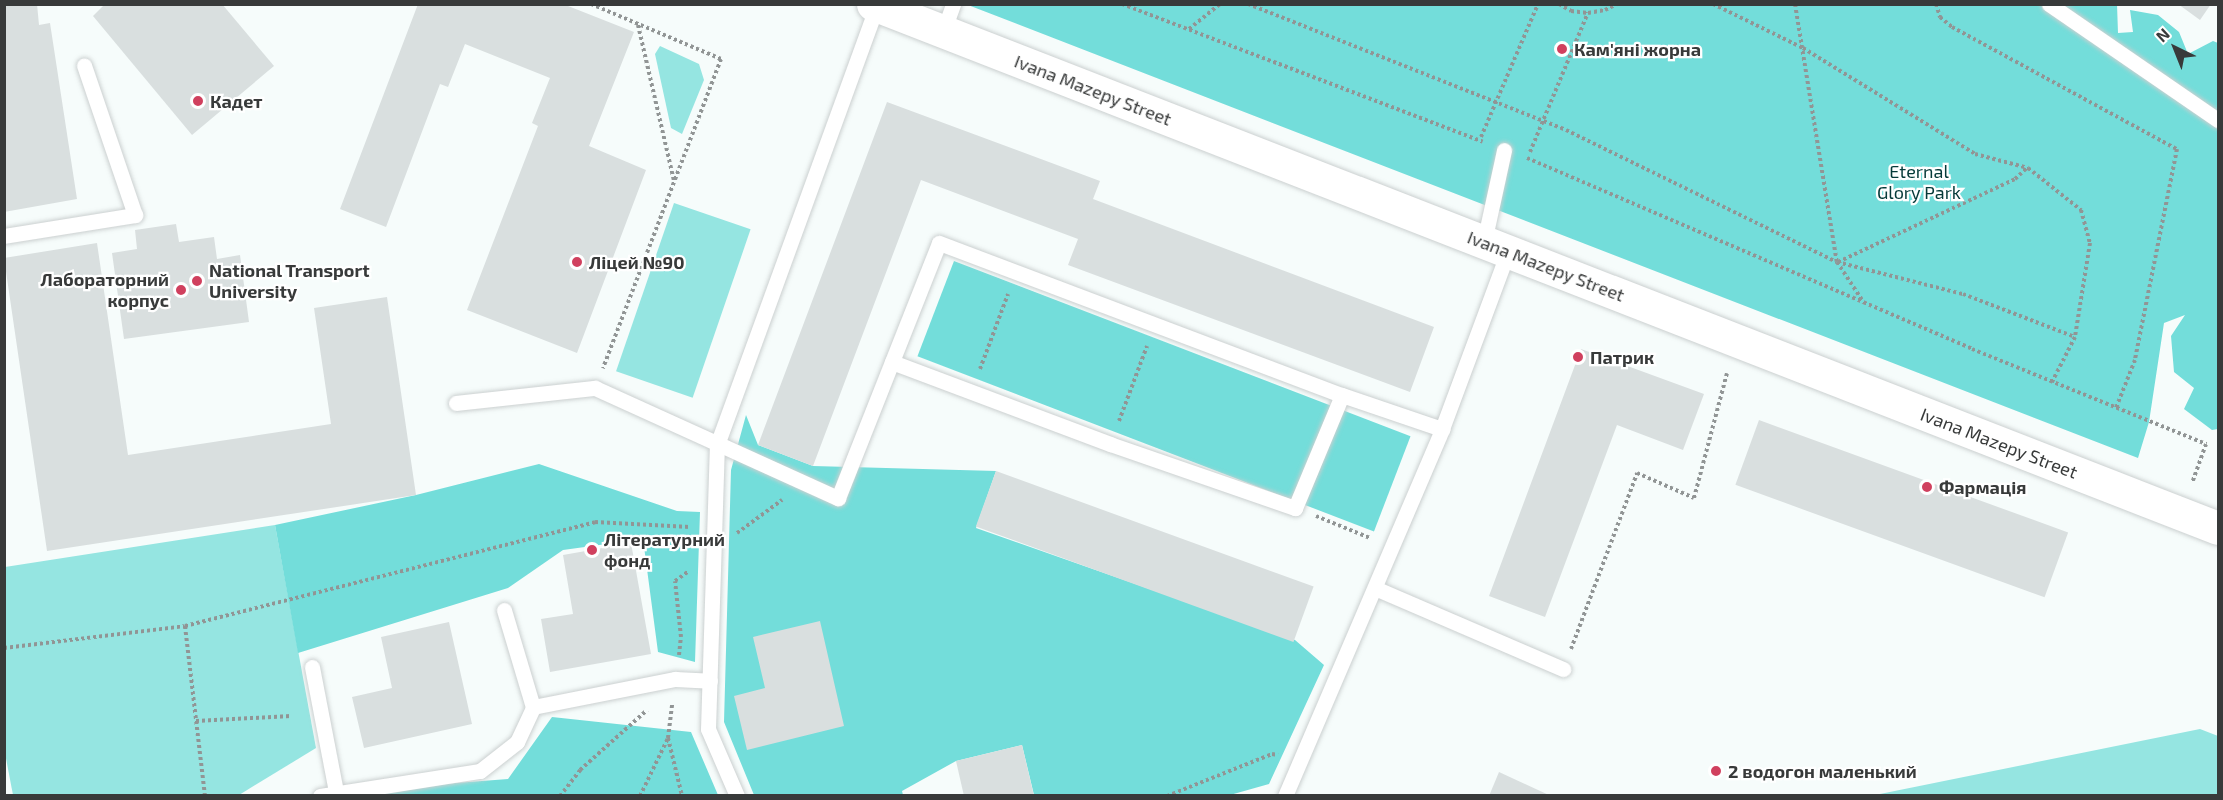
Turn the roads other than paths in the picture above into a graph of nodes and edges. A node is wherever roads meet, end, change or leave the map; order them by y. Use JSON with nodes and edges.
{"nodes":[{"id":1,"x":2049,"y":4,"type":"edge"},
{"id":2,"x":875,"y":5,"type":"edge"},
{"id":3,"x":948,"y":18,"type":"edge"},
{"id":4,"x":84,"y":65,"type":"dead end"},
{"id":5,"x":2218,"y":120,"type":"edge"},
{"id":6,"x":1504,"y":150,"type":"dead end"},
{"id":7,"x":4,"y":236,"type":"edge"},
{"id":8,"x":1496,"y":247,"type":"junction"},
{"id":9,"x":892,"y":362,"type":"junction"},
{"id":10,"x":1342,"y":395,"type":"junction"},
{"id":11,"x":456,"y":403,"type":"dead end"},
{"id":12,"x":1442,"y":429,"type":"junction"},
{"id":13,"x":717,"y":445,"type":"junction"},
{"id":14,"x":2215,"y":523,"type":"edge"},
{"id":15,"x":1375,"y":588,"type":"junction"},
{"id":16,"x":504,"y":610,"type":"dead end"},
{"id":17,"x":312,"y":667,"type":"dead end"},
{"id":18,"x":1563,"y":669,"type":"road end"},
{"id":19,"x":710,"y":681,"type":"junction"},
{"id":20,"x":533,"y":707,"type":"junction"},
{"id":21,"x":336,"y":792,"type":"junction"},
{"id":22,"x":320,"y":795,"type":"edge"},
{"id":23,"x":737,"y":795,"type":"edge"},
{"id":24,"x":1285,"y":795,"type":"edge"}],
"edges":[{"from":1,"to":5,"type":"lane"},
{"from":2,"to":3,"type":"main road","name":"Ivana Mazepy Street"},
{"from":2,"to":13,"type":"lane"},
{"from":3,"to":8,"type":"main road","name":"Ivana Mazepy Street"},
{"from":4,"to":7,"type":"lane"},
{"from":6,"to":8,"type":"lane"},
{"from":8,"to":12,"type":"lane"},
{"from":8,"to":14,"type":"main road","name":"Ivana Mazepy Street"},
{"from":9,"to":10,"type":"lane"},
{"from":9,"to":10,"type":"lane"},
{"from":9,"to":13,"type":"lane"},
{"from":10,"to":12,"type":"lane"},
{"from":11,"to":13,"type":"lane"},
{"from":12,"to":15,"type":"lane"},
{"from":13,"to":19,"type":"lane"},
{"from":15,"to":18,"type":"lane"},
{"from":15,"to":24,"type":"lane"},
{"from":16,"to":20,"type":"lane"},
{"from":17,"to":21,"type":"lane"},
{"from":19,"to":20,"type":"lane"},
{"from":19,"to":23,"type":"lane"},
{"from":20,"to":21,"type":"lane"},
{"from":21,"to":22,"type":"lane"}]}
